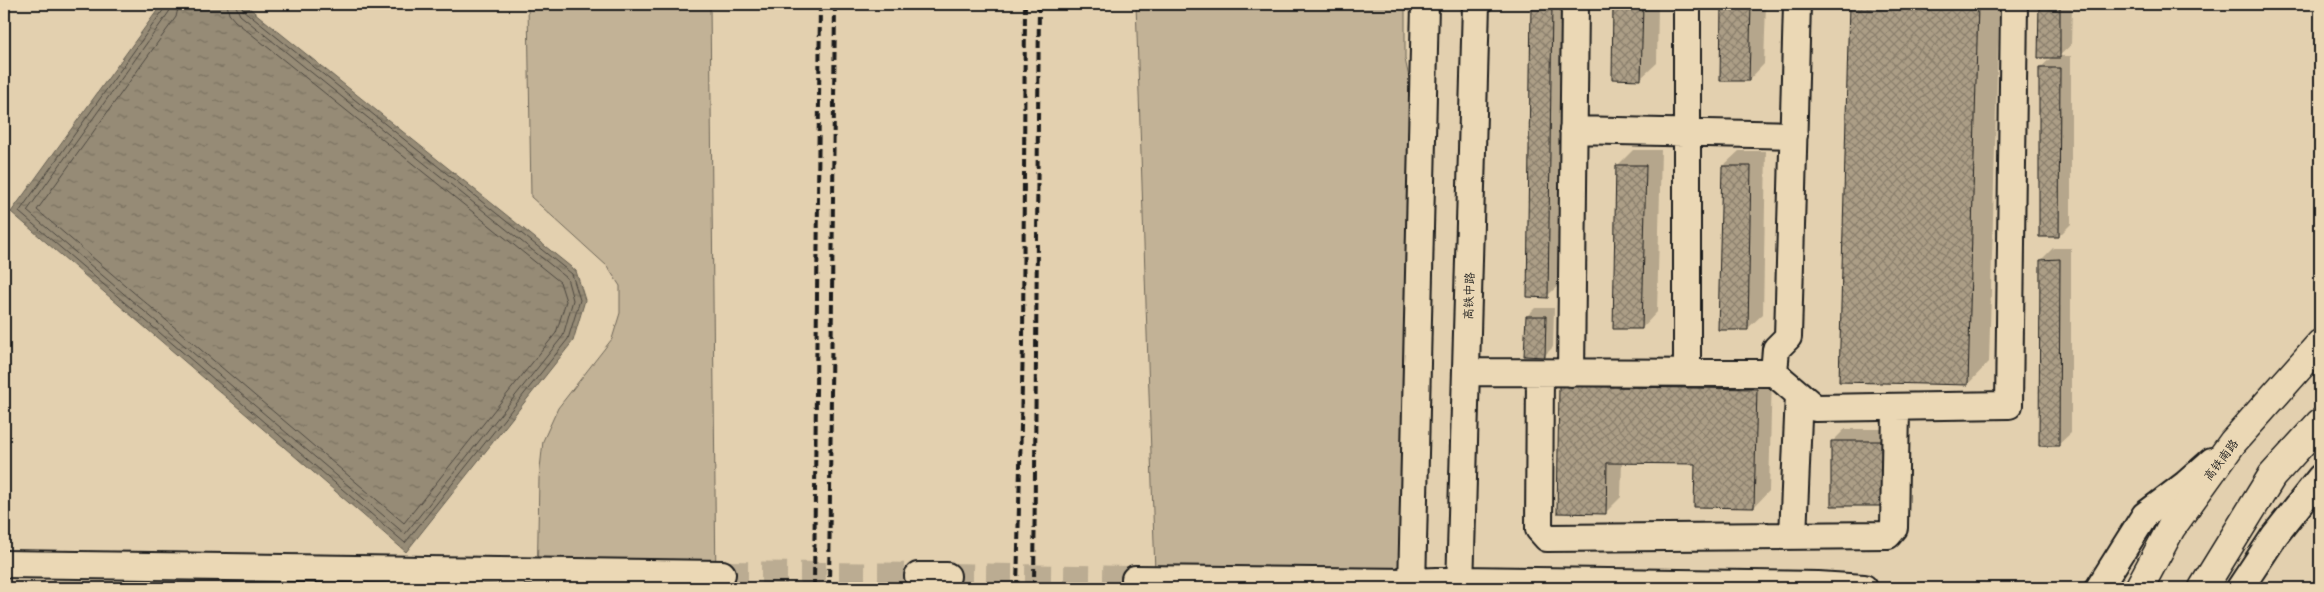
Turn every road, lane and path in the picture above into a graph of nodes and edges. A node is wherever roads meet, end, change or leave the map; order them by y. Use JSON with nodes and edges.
{"nodes":[{"id":1,"x":1425,"y":4,"type":"edge"},
{"id":2,"x":1476,"y":4,"type":"edge"},
{"id":3,"x":1575,"y":4,"type":"edge"},
{"id":4,"x":1687,"y":4,"type":"edge"},
{"id":5,"x":1798,"y":4,"type":"edge"},
{"id":6,"x":2014,"y":4,"type":"edge"},
{"id":7,"x":1574,"y":130,"type":"junction"},
{"id":8,"x":1687,"y":132,"type":"junction"},
{"id":9,"x":1794,"y":135,"type":"junction"},
{"id":10,"x":2320,"y":344,"type":"edge"},
{"id":11,"x":1466,"y":372,"type":"junction"},
{"id":12,"x":1540,"y":373,"type":"junction"},
{"id":13,"x":1571,"y":373,"type":"junction"},
{"id":14,"x":1687,"y":373,"type":"junction"},
{"id":15,"x":1774,"y":373,"type":"junction"},
{"id":16,"x":1799,"y":394,"type":"junction"},
{"id":17,"x":1896,"y":407,"type":"junction"},
{"id":18,"x":2320,"y":423,"type":"edge"},
{"id":19,"x":2233,"y":442,"type":"junction"},
{"id":20,"x":2320,"y":478,"type":"edge"},
{"id":21,"x":1793,"y":536,"type":"junction"},
{"id":22,"x":2114,"y":561,"type":"junction"},
{"id":23,"x":4,"y":564,"type":"edge"},
{"id":24,"x":722,"y":574,"type":"tunnel mouth"},
{"id":25,"x":918,"y":576,"type":"tunnel mouth"},
{"id":26,"x":947,"y":576,"type":"tunnel mouth"},
{"id":27,"x":1136,"y":579,"type":"tunnel mouth"},
{"id":28,"x":1460,"y":584,"type":"edge"},
{"id":29,"x":1342,"y":585,"type":"edge"},
{"id":30,"x":1413,"y":586,"type":"edge"},
{"id":31,"x":1864,"y":588,"type":"edge"},
{"id":32,"x":2094,"y":588,"type":"edge"},
{"id":33,"x":2099,"y":588,"type":"edge"},
{"id":34,"x":2138,"y":588,"type":"edge"},
{"id":35,"x":2203,"y":588,"type":"edge"},
{"id":36,"x":2240,"y":588,"type":"edge"}],
"edges":[{"from":1,"to":30,"type":"street"},
{"from":2,"to":11,"type":"street","name":"高铁中路"},
{"from":3,"to":7,"type":"street"},
{"from":4,"to":8,"type":"street"},
{"from":5,"to":9,"type":"street"},
{"from":6,"to":17,"type":"street"},
{"from":7,"to":8,"type":"street"},
{"from":7,"to":13,"type":"street"},
{"from":8,"to":9,"type":"street"},
{"from":8,"to":14,"type":"street"},
{"from":9,"to":15,"type":"street"},
{"from":10,"to":19,"type":"main road","name":"高铁南路"},
{"from":11,"to":12,"type":"street"},
{"from":11,"to":28,"type":"street","name":"高铁中路"},
{"from":12,"to":13,"type":"street"},
{"from":12,"to":21,"type":"street"},
{"from":13,"to":14,"type":"street"},
{"from":14,"to":15,"type":"street"},
{"from":15,"to":16,"type":"street"},
{"from":16,"to":17,"type":"street"},
{"from":16,"to":21,"type":"street"},
{"from":17,"to":21,"type":"street"},
{"from":18,"to":35,"type":"main road"},
{"from":19,"to":22,"type":"street"},
{"from":19,"to":34,"type":"main road","name":"高铁南路"},
{"from":20,"to":36,"type":"street"},
{"from":22,"to":32,"type":"street"},
{"from":22,"to":33,"type":"street"},
{"from":23,"to":24,"type":"street"},
{"from":25,"to":26,"type":"street"},
{"from":27,"to":29,"type":"street"},
{"from":28,"to":30,"type":"street"},
{"from":28,"to":31,"type":"street"},
{"from":29,"to":30,"type":"street"}]}
